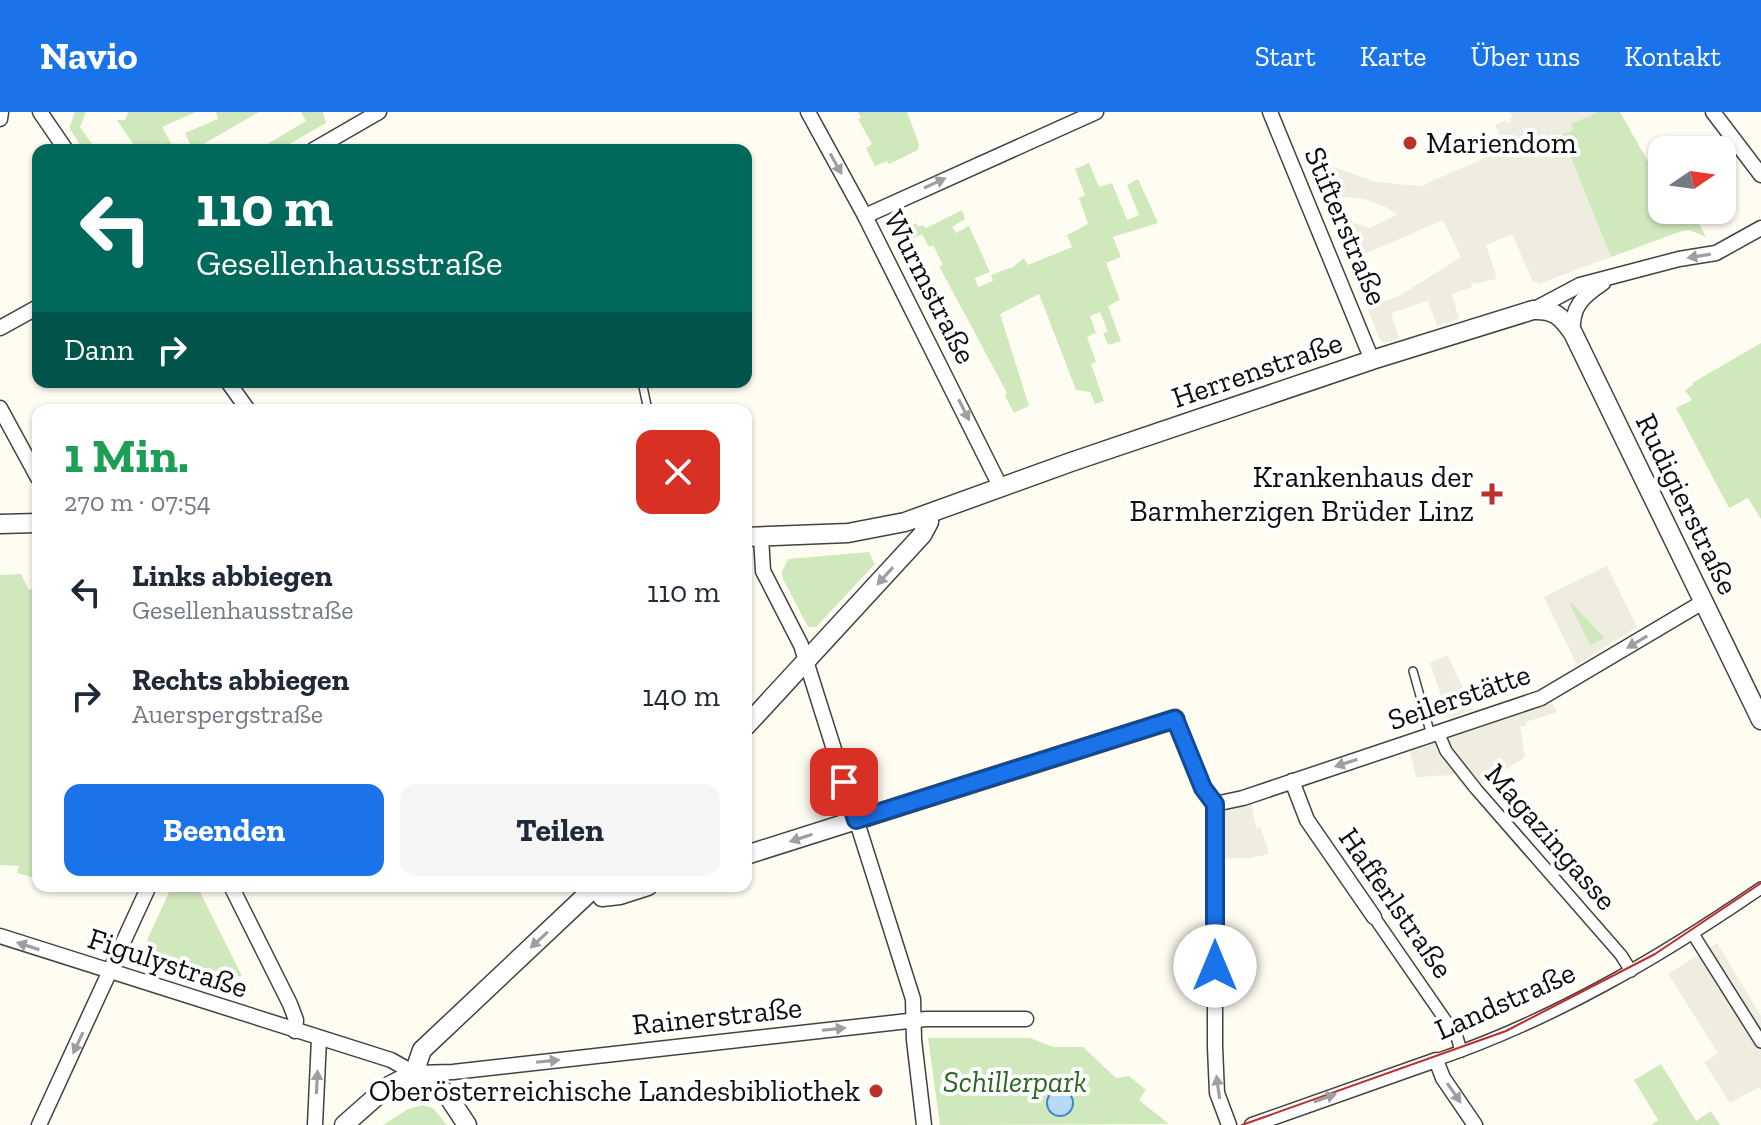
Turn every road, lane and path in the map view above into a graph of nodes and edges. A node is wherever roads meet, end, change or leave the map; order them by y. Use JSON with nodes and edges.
{"nodes":[{"id":1,"x":1,"y":112,"type":"edge"},
{"id":2,"x":40,"y":112,"type":"edge"},
{"id":3,"x":379,"y":112,"type":"edge"},
{"id":4,"x":808,"y":112,"type":"edge"},
{"id":5,"x":1096,"y":112,"type":"edge"},
{"id":6,"x":1270,"y":112,"type":"edge"},
{"id":7,"x":1713,"y":112,"type":"edge"},
{"id":8,"x":0,"y":119,"type":"edge"},
{"id":9,"x":62,"y":144,"type":"edge"},
{"id":10,"x":323,"y":144,"type":"edge"},
{"id":11,"x":1761,"y":175,"type":"edge"},
{"id":12,"x":865,"y":216,"type":"junction"},
{"id":13,"x":1761,"y":228,"type":"edge"},
{"id":14,"x":1614,"y":276,"type":"junction"},
{"id":15,"x":32,"y":310,"type":"edge"},
{"id":16,"x":1533,"y":310,"type":"junction"},
{"id":17,"x":1558,"y":314,"type":"joint"},
{"id":18,"x":0,"y":328,"type":"edge"},
{"id":19,"x":1573,"y":333,"type":"junction"},
{"id":20,"x":1372,"y":360,"type":"junction"},
{"id":21,"x":0,"y":408,"type":"edge"},
{"id":22,"x":32,"y":467,"type":"edge"},
{"id":23,"x":1001,"y":488,"type":"junction"},
{"id":24,"x":928,"y":514,"type":"junction"},
{"id":25,"x":32,"y":523,"type":"edge"},
{"id":26,"x":0,"y":524,"type":"edge"},
{"id":27,"x":753,"y":537,"type":"edge"},
{"id":28,"x":1703,"y":602,"type":"junction"},
{"id":29,"x":807,"y":661,"type":"junction"},
{"id":30,"x":1413,"y":671,"type":"dead end"},
{"id":31,"x":1175,"y":719,"type":"joint"},
{"id":32,"x":752,"y":720,"type":"edge"},
{"id":33,"x":1761,"y":720,"type":"edge"},
{"id":34,"x":1434,"y":734,"type":"junction"},
{"id":35,"x":1292,"y":781,"type":"junction"},
{"id":36,"x":1215,"y":804,"type":"junction"},
{"id":37,"x":856,"y":820,"type":"junction"},
{"id":38,"x":752,"y":853,"type":"edge"},
{"id":39,"x":1761,"y":888,"type":"edge"},
{"id":40,"x":146,"y":892,"type":"edge"},
{"id":41,"x":234,"y":892,"type":"edge"},
{"id":42,"x":591,"y":892,"type":"edge"},
{"id":43,"x":604,"y":892,"type":"edge"},
{"id":44,"x":629,"y":892,"type":"edge"},
{"id":45,"x":1374,"y":917,"type":"joint"},
{"id":46,"x":1693,"y":934,"type":"junction"},
{"id":47,"x":0,"y":936,"type":"edge"},
{"id":48,"x":1631,"y":971,"type":"junction"},
{"id":49,"x":110,"y":972,"type":"junction"},
{"id":50,"x":1026,"y":1019,"type":"dead end"},
{"id":51,"x":913,"y":1020,"type":"junction"},
{"id":52,"x":295,"y":1031,"type":"junction"},
{"id":53,"x":319,"y":1039,"type":"junction"},
{"id":54,"x":1761,"y":1042,"type":"edge"},
{"id":55,"x":1461,"y":1051,"type":"junction"},
{"id":56,"x":1436,"y":1060,"type":"junction"},
{"id":57,"x":414,"y":1073,"type":"junction"},
{"id":58,"x":39,"y":1125,"type":"edge"},
{"id":59,"x":315,"y":1125,"type":"edge"},
{"id":60,"x":344,"y":1125,"type":"edge"},
{"id":61,"x":467,"y":1125,"type":"edge"},
{"id":62,"x":924,"y":1125,"type":"edge"},
{"id":63,"x":1229,"y":1125,"type":"edge"},
{"id":64,"x":1252,"y":1125,"type":"edge"},
{"id":65,"x":1475,"y":1125,"type":"edge"}],
"edges":[{"from":1,"to":8,"type":"street"},
{"from":2,"to":9,"type":"street"},
{"from":3,"to":10,"type":"street"},
{"from":4,"to":12,"type":"street","name":"Wurmstraße","one_way":true},
{"from":12,"to":5,"type":"street","one_way":true},
{"from":6,"to":20,"type":"street","name":"Stifterstraße"},
{"from":7,"to":11,"type":"street"},
{"from":12,"to":23,"type":"street","name":"Wurmstraße","one_way":true},
{"from":13,"to":14,"type":"street","name":"Herrenstraße","one_way":true},
{"from":14,"to":16,"type":"street","name":"Herrenstraße"},
{"from":14,"to":19,"type":"street","name":"Herrenstraße"},
{"from":15,"to":18,"type":"street"},
{"from":16,"to":17,"type":"street","name":"Herrenstraße"},
{"from":16,"to":20,"type":"street","name":"Herrenstraße"},
{"from":17,"to":19,"type":"street","name":"Rudigierstraße"},
{"from":19,"to":28,"type":"street","name":"Rudigierstraße"},
{"from":20,"to":23,"type":"street","name":"Herrenstraße"},
{"from":21,"to":22,"type":"street"},
{"from":23,"to":24,"type":"street","name":"Herrenstraße"},
{"from":24,"to":27,"type":"street","name":"Herrenstraße"},
{"from":24,"to":29,"type":"street","one_way":true},
{"from":25,"to":26,"type":"street"},
{"from":27,"to":29,"type":"street"},
{"from":28,"to":33,"type":"street","name":"Rudigierstraße"},
{"from":28,"to":34,"type":"street","name":"Seilerstätte","one_way":true},
{"from":29,"to":32,"type":"street"},
{"from":29,"to":37,"type":"street"},
{"from":30,"to":34,"type":"lane"},
{"from":31,"to":36,"type":"street"},
{"from":31,"to":37,"type":"street"},
{"from":34,"to":35,"type":"street","name":"Seilerstätte","one_way":true},
{"from":34,"to":48,"type":"street","name":"Magazingasse"},
{"from":35,"to":36,"type":"street","name":"Seilerstätte"},
{"from":35,"to":45,"type":"street","name":"Hafferlstraße"},
{"from":63,"to":36,"type":"street","one_way":true},
{"from":37,"to":38,"type":"street","one_way":true},
{"from":37,"to":51,"type":"street"},
{"from":39,"to":46,"type":"street","name":"Landstraße"},
{"from":40,"to":49,"type":"street"},
{"from":41,"to":52,"type":"street"},
{"from":42,"to":57,"type":"street","one_way":true},
{"from":43,"to":44,"type":"street"},
{"from":45,"to":55,"type":"street","name":"Hafferlstraße"},
{"from":46,"to":48,"type":"street","name":"Landstraße"},
{"from":46,"to":54,"type":"street"},
{"from":49,"to":47,"type":"street","name":"Figulystraße","one_way":true},
{"from":48,"to":55,"type":"street","name":"Landstraße"},
{"from":49,"to":52,"type":"street","name":"Figulystraße"},
{"from":49,"to":58,"type":"street","one_way":true},
{"from":50,"to":51,"type":"street","name":"Rainerstraße"},
{"from":57,"to":51,"type":"street","name":"Rainerstraße","one_way":true},
{"from":51,"to":62,"type":"street"},
{"from":52,"to":53,"type":"street","name":"Figulystraße"},
{"from":53,"to":57,"type":"street","name":"Figulystraße"},
{"from":59,"to":53,"type":"street","one_way":true},
{"from":55,"to":56,"type":"street","name":"Landstraße"},
{"from":64,"to":56,"type":"street","name":"Landstraße","one_way":true},
{"from":56,"to":65,"type":"street","one_way":true},
{"from":57,"to":60,"type":"street"},
{"from":57,"to":61,"type":"street"}]}
